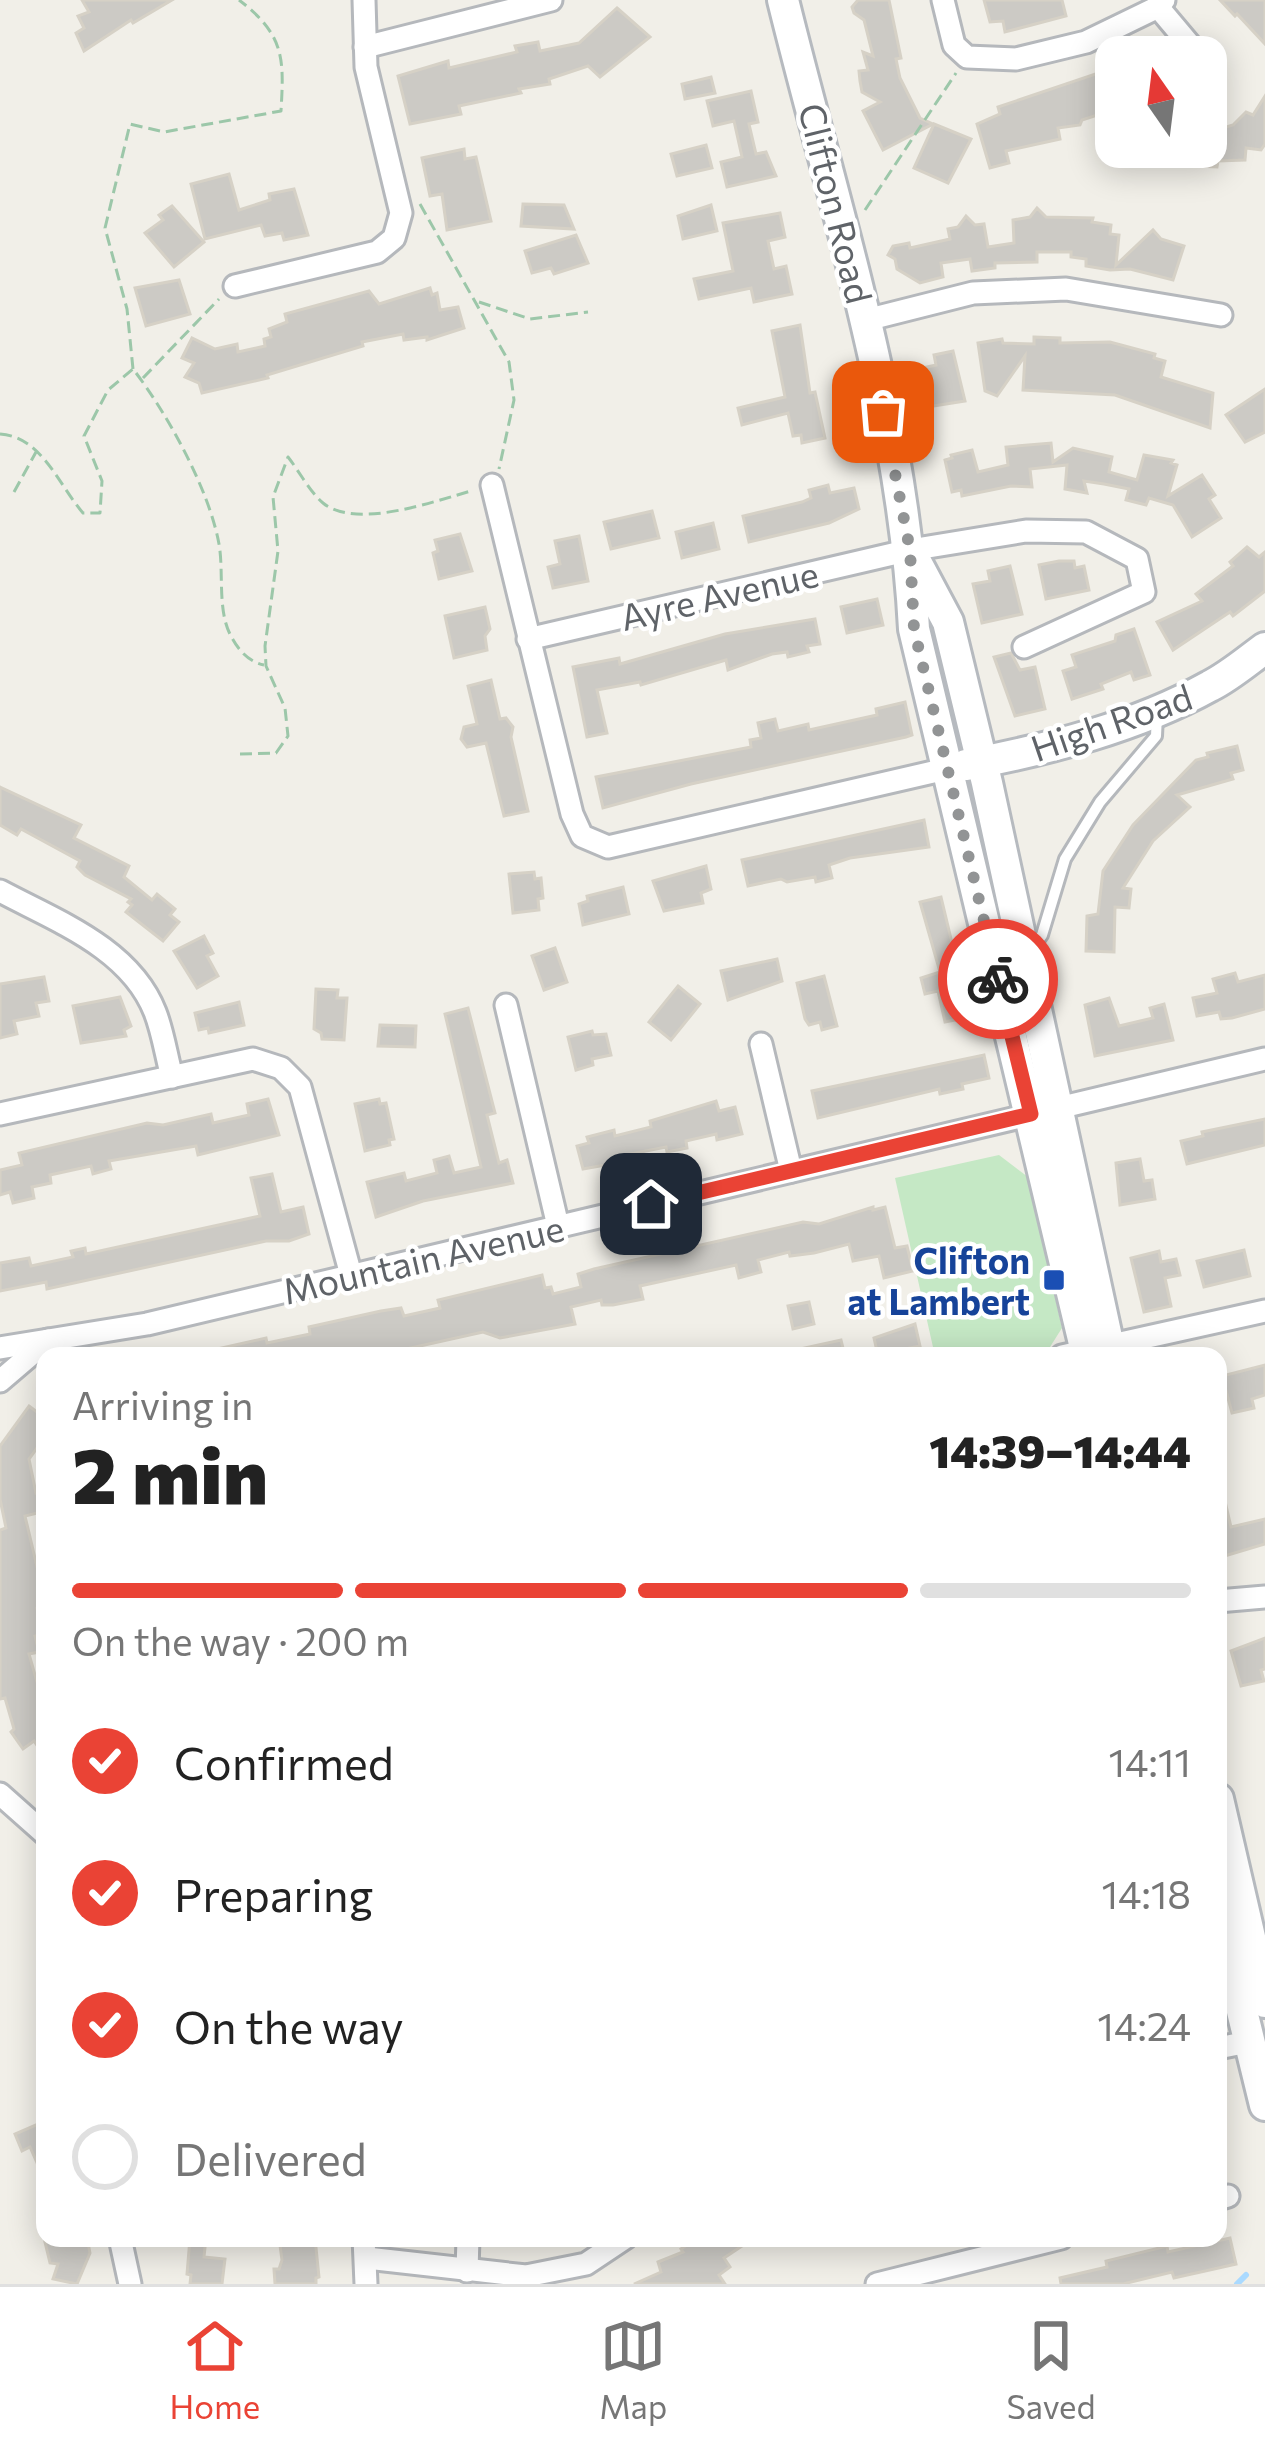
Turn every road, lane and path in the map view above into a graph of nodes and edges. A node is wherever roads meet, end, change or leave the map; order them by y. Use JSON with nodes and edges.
{"nodes":[{"id":1,"x":239,"y":0,"type":"edge"},
{"id":2,"x":364,"y":0,"type":"edge"},
{"id":3,"x":551,"y":0,"type":"edge"},
{"id":4,"x":783,"y":0,"type":"edge"},
{"id":5,"x":943,"y":0,"type":"edge"},
{"id":6,"x":1161,"y":3,"type":"edge"},
{"id":7,"x":1185,"y":36,"type":"edge"},
{"id":8,"x":364,"y":47,"type":"junction"},
{"id":9,"x":967,"y":57,"type":"junction"},
{"id":10,"x":414,"y":193,"type":"dead end"},
{"id":11,"x":845,"y":239,"type":"junction"},
{"id":12,"x":235,"y":286,"type":"joint"},
{"id":13,"x":477,"y":301,"type":"junction"},
{"id":14,"x":588,"y":312,"type":"dead end"},
{"id":15,"x":1221,"y":315,"type":"dead end"},
{"id":16,"x":866,"y":320,"type":"junction"},
{"id":17,"x":133,"y":369,"type":"junction"},
{"id":18,"x":142,"y":380,"type":"junction"},
{"id":19,"x":0,"y":434,"type":"edge"},
{"id":20,"x":38,"y":448,"type":"junction"},
{"id":21,"x":492,"y":485,"type":"junction"},
{"id":22,"x":14,"y":492,"type":"dead end"},
{"id":23,"x":910,"y":550,"type":"junction"},
{"id":24,"x":528,"y":639,"type":"junction"},
{"id":25,"x":1024,"y":647,"type":"dead end"},
{"id":26,"x":1265,"y":648,"type":"edge"},
{"id":27,"x":266,"y":666,"type":"junction"},
{"id":28,"x":1156,"y":711,"type":"junction"},
{"id":29,"x":239,"y":754,"type":"dead end"},
{"id":30,"x":982,"y":762,"type":"junction"},
{"id":31,"x":946,"y":769,"type":"junction"},
{"id":32,"x":0,"y":891,"type":"edge"},
{"id":33,"x":1023,"y":958,"type":"junction"},
{"id":34,"x":506,"y":1005,"type":"dead end"},
{"id":35,"x":761,"y":1044,"type":"dead end"},
{"id":36,"x":1265,"y":1059,"type":"edge"},
{"id":37,"x":172,"y":1077,"type":"junction"},
{"id":38,"x":1043,"y":1111,"type":"junction"},
{"id":39,"x":0,"y":1114,"type":"edge"},
{"id":40,"x":791,"y":1171,"type":"junction"},
{"id":41,"x":558,"y":1226,"type":"junction"},
{"id":42,"x":351,"y":1275,"type":"junction"},
{"id":43,"x":1265,"y":1311,"type":"edge"},
{"id":44,"x":48,"y":1340,"type":"junction"},
{"id":45,"x":40,"y":1347,"type":"edge"},
{"id":46,"x":1090,"y":1347,"type":"edge"},
{"id":47,"x":1116,"y":1347,"type":"edge"},
{"id":48,"x":0,"y":1348,"type":"edge"},
{"id":49,"x":36,"y":1350,"type":"edge"},
{"id":50,"x":0,"y":1381,"type":"edge"},
{"id":51,"x":1265,"y":1597,"type":"edge"},
{"id":52,"x":1227,"y":1600,"type":"edge"},
{"id":53,"x":0,"y":1794,"type":"edge"},
{"id":54,"x":36,"y":1826,"type":"edge"},
{"id":55,"x":1227,"y":1838,"type":"edge"},
{"id":56,"x":1227,"y":1992,"type":"edge"},
{"id":57,"x":1265,"y":2002,"type":"edge"},
{"id":58,"x":1233,"y":2045,"type":"edge"},
{"id":59,"x":1265,"y":2105,"type":"edge"},
{"id":60,"x":122,"y":2247,"type":"edge"},
{"id":61,"x":467,"y":2247,"type":"edge"},
{"id":62,"x":616,"y":2247,"type":"edge"},
{"id":63,"x":1025,"y":2247,"type":"edge"},
{"id":64,"x":365,"y":2248,"type":"edge"},
{"id":65,"x":466,"y":2271,"type":"junction"},
{"id":66,"x":588,"y":2274,"type":"edge"},
{"id":67,"x":130,"y":2284,"type":"edge"},
{"id":68,"x":366,"y":2284,"type":"edge"},
{"id":69,"x":877,"y":2284,"type":"edge"}],
"edges":[{"from":1,"to":17,"type":"path"},
{"from":2,"to":8,"type":"street"},
{"from":3,"to":8,"type":"street"},
{"from":4,"to":11,"type":"main road","name":"Clifton Road"},
{"from":5,"to":9,"type":"street"},
{"from":6,"to":7,"type":"street"},
{"from":6,"to":9,"type":"street"},
{"from":8,"to":12,"type":"street"},
{"from":9,"to":11,"type":"path"},
{"from":10,"to":13,"type":"path"},
{"from":11,"to":16,"type":"main road","name":"Clifton Road"},
{"from":12,"to":18,"type":"path"},
{"from":13,"to":14,"type":"path"},
{"from":13,"to":21,"type":"path"},
{"from":15,"to":16,"type":"street"},
{"from":16,"to":23,"type":"main road","name":"Clifton Road"},
{"from":17,"to":18,"type":"path"},
{"from":17,"to":20,"type":"path"},
{"from":18,"to":27,"type":"path"},
{"from":19,"to":20,"type":"path"},
{"from":20,"to":22,"type":"path"},
{"from":21,"to":24,"type":"street"},
{"from":21,"to":27,"type":"path"},
{"from":23,"to":24,"type":"street","name":"Ayre Avenue"},
{"from":23,"to":25,"type":"street","name":"Ayre Avenue"},
{"from":23,"to":30,"type":"main road","name":"Clifton Road"},
{"from":23,"to":31,"type":"main road","name":"Clifton Road"},
{"from":24,"to":31,"type":"street"},
{"from":26,"to":28,"type":"main road","name":"High Road"},
{"from":27,"to":29,"type":"path"},
{"from":28,"to":30,"type":"main road","name":"High Road"},
{"from":28,"to":33,"type":"lane"},
{"from":30,"to":31,"type":"main road","name":"High Road"},
{"from":30,"to":33,"type":"main road","name":"Clifton Road"},
{"from":31,"to":38,"type":"main road","name":"Clifton Road"},
{"from":32,"to":37,"type":"street"},
{"from":33,"to":38,"type":"main road","name":"Clifton Road"},
{"from":34,"to":41,"type":"street"},
{"from":35,"to":40,"type":"street"},
{"from":36,"to":38,"type":"street","name":"Mountain Avenue"},
{"from":37,"to":39,"type":"street"},
{"from":37,"to":42,"type":"street"},
{"from":38,"to":40,"type":"street","name":"Mountain Avenue"},
{"from":38,"to":46,"type":"main road","name":"Clifton Road"},
{"from":40,"to":41,"type":"street","name":"Mountain Avenue"},
{"from":41,"to":42,"type":"street","name":"Mountain Avenue"},
{"from":42,"to":44,"type":"street","name":"Mountain Avenue"},
{"from":43,"to":47,"type":"street"},
{"from":44,"to":45,"type":"street"},
{"from":44,"to":48,"type":"street","name":"Mountain Avenue"},
{"from":49,"to":50,"type":"street"},
{"from":51,"to":52,"type":"street"},
{"from":53,"to":54,"type":"street"},
{"from":55,"to":57,"type":"main road"},
{"from":56,"to":58,"type":"main road"},
{"from":58,"to":59,"type":"main road"},
{"from":60,"to":67,"type":"street"},
{"from":61,"to":65,"type":"street"},
{"from":62,"to":66,"type":"street"},
{"from":63,"to":69,"type":"street"},
{"from":64,"to":65,"type":"street"},
{"from":64,"to":68,"type":"street"},
{"from":65,"to":66,"type":"street"}]}
